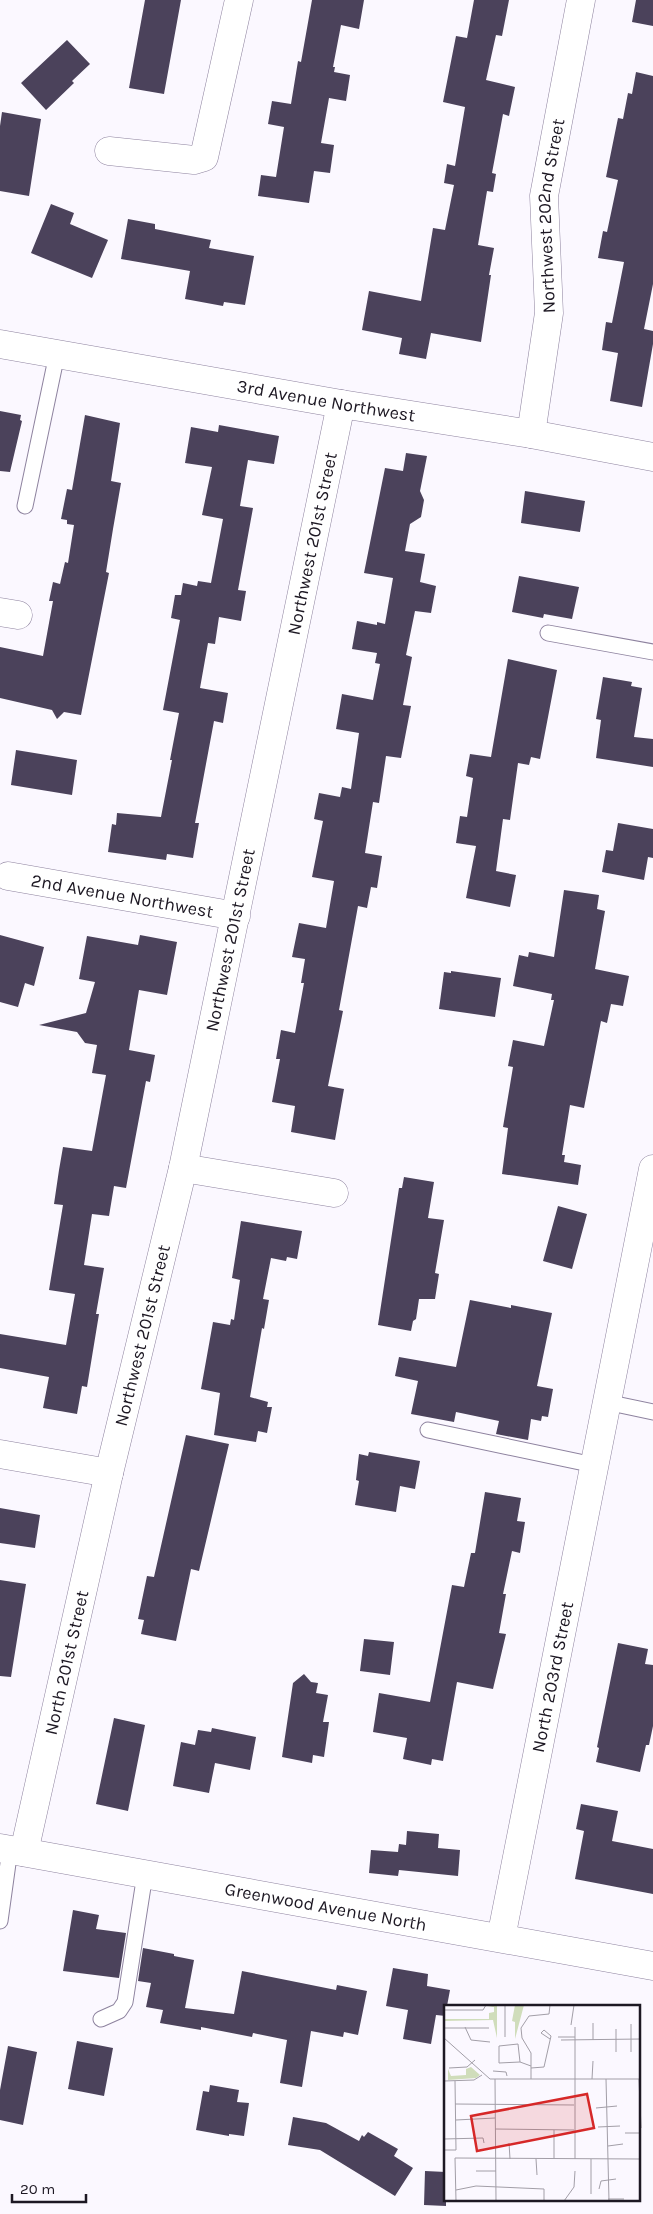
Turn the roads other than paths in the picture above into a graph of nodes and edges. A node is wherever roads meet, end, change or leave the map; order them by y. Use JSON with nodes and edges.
{"nodes":[{"id":1,"x":239,"y":0,"type":"edge"},
{"id":2,"x":581,"y":0,"type":"edge"},
{"id":3,"x":109,"y":151,"type":"dead end"},
{"id":4,"x":0,"y":344,"type":"edge"},
{"id":5,"x":57,"y":354,"type":"junction"},
{"id":6,"x":341,"y":404,"type":"junction"},
{"id":7,"x":531,"y":434,"type":"junction"},
{"id":8,"x":653,"y":457,"type":"edge"},
{"id":9,"x":25,"y":506,"type":"dead end"},
{"id":10,"x":548,"y":633,"type":"dead end"},
{"id":11,"x":653,"y":652,"type":"edge"},
{"id":12,"x":8,"y":876,"type":"dead end"},
{"id":13,"x":236,"y":916,"type":"junction"},
{"id":14,"x":183,"y":1168,"type":"junction"},
{"id":15,"x":653,"y":1169,"type":"edge"},
{"id":16,"x":334,"y":1193,"type":"dead end"},
{"id":17,"x":605,"y":1409,"type":"junction"},
{"id":18,"x":653,"y":1412,"type":"edge"},
{"id":19,"x":428,"y":1430,"type":"dead end"},
{"id":20,"x":0,"y":1454,"type":"edge"},
{"id":21,"x":594,"y":1465,"type":"junction"},
{"id":22,"x":109,"y":1473,"type":"junction"},
{"id":23,"x":11,"y":1850,"type":"edge"},
{"id":24,"x":145,"y":1874,"type":"junction"},
{"id":25,"x":0,"y":1921,"type":"edge"},
{"id":26,"x":501,"y":1938,"type":"junction"},
{"id":27,"x":653,"y":1966,"type":"edge"},
{"id":28,"x":101,"y":2019,"type":"dead end"}],
"edges":[{"from":1,"to":3,"type":"street"},
{"from":2,"to":7,"type":"street","name":"Northwest 202nd Street"},
{"from":4,"to":5,"type":"street","name":"3rd Avenue Northwest"},
{"from":5,"to":6,"type":"street","name":"3rd Avenue Northwest"},
{"from":5,"to":9,"type":"lane"},
{"from":6,"to":7,"type":"street","name":"3rd Avenue Northwest"},
{"from":6,"to":13,"type":"street","name":"Northwest 201st Street"},
{"from":7,"to":8,"type":"street","name":"3rd Avenue Northwest"},
{"from":10,"to":11,"type":"lane"},
{"from":12,"to":13,"type":"street","name":"2nd Avenue Northwest"},
{"from":13,"to":14,"type":"street","name":"Northwest 201st Street"},
{"from":14,"to":16,"type":"street"},
{"from":14,"to":22,"type":"street","name":"Northwest 201st Street"},
{"from":15,"to":17,"type":"street","name":"North 203rd Street"},
{"from":17,"to":18,"type":"lane"},
{"from":17,"to":21,"type":"street","name":"North 203rd Street"},
{"from":19,"to":21,"type":"lane"},
{"from":20,"to":22,"type":"street"},
{"from":21,"to":26,"type":"street","name":"North 203rd Street"},
{"from":22,"to":23,"type":"street","name":"North 201st Street"},
{"from":23,"to":24,"type":"street","name":"Greenwood Avenue North"},
{"from":23,"to":25,"type":"lane"},
{"from":24,"to":26,"type":"street","name":"Greenwood Avenue North"},
{"from":24,"to":28,"type":"lane"},
{"from":26,"to":27,"type":"street","name":"Greenwood Avenue North"}]}
